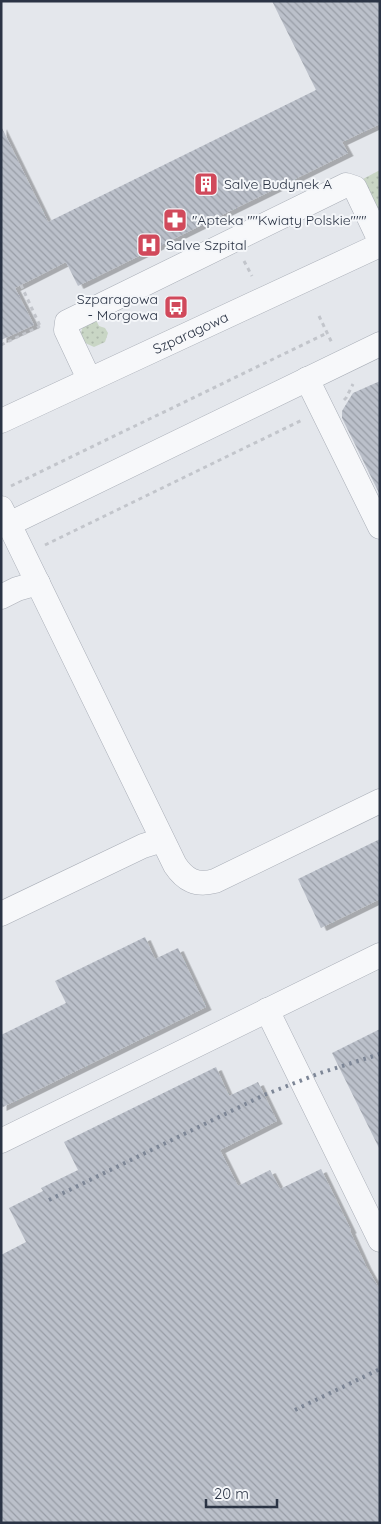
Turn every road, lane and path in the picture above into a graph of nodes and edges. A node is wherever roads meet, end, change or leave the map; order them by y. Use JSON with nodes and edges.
{"nodes":[{"id":1,"x":380,"y":241,"type":"edge"},
{"id":2,"x":380,"y":245,"type":"edge"},
{"id":3,"x":21,"y":285,"type":"dead end"},
{"id":4,"x":67,"y":322,"type":"junction"},
{"id":5,"x":41,"y":327,"type":"junction"},
{"id":6,"x":328,"y":333,"type":"dead end"},
{"id":7,"x":380,"y":344,"type":"edge"},
{"id":8,"x":1,"y":345,"type":"edge"},
{"id":9,"x":89,"y":379,"type":"junction"},
{"id":10,"x":308,"y":379,"type":"junction"},
{"id":11,"x":353,"y":386,"type":"dead end"},
{"id":12,"x":322,"y":410,"type":"junction"},
{"id":13,"x":1,"y":422,"type":"edge"},
{"id":14,"x":7,"y":506,"type":"edge"},
{"id":15,"x":380,"y":527,"type":"edge"},
{"id":16,"x":24,"y":555,"type":"junction"},
{"id":17,"x":38,"y":583,"type":"junction"},
{"id":18,"x":1,"y":597,"type":"edge"},
{"id":19,"x":380,"y":801,"type":"edge"},
{"id":20,"x":162,"y":840,"type":"junction"},
{"id":21,"x":10,"y":910,"type":"edge"},
{"id":22,"x":1,"y":922,"type":"edge"},
{"id":23,"x":380,"y":955,"type":"edge"},
{"id":24,"x":267,"y":1010,"type":"junction"},
{"id":25,"x":1,"y":1140,"type":"edge"},
{"id":26,"x":380,"y":1240,"type":"edge"}],
"edges":[{"from":1,"to":4,"type":"street"},
{"from":2,"to":9,"type":"street","name":"Szparagowa"},
{"from":3,"to":5,"type":"path"},
{"from":4,"to":5,"type":"path"},
{"from":4,"to":9,"type":"street"},
{"from":5,"to":8,"type":"path"},
{"from":6,"to":14,"type":"path"},
{"from":7,"to":10,"type":"street"},
{"from":9,"to":13,"type":"street","name":"Szparagowa"},
{"from":10,"to":12,"type":"street"},
{"from":10,"to":14,"type":"street"},
{"from":11,"to":12,"type":"path"},
{"from":12,"to":15,"type":"street"},
{"from":12,"to":16,"type":"path"},
{"from":14,"to":16,"type":"street"},
{"from":16,"to":17,"type":"street"},
{"from":17,"to":18,"type":"street"},
{"from":17,"to":20,"type":"street"},
{"from":19,"to":20,"type":"street"},
{"from":20,"to":21,"type":"street"},
{"from":21,"to":22,"type":"street"},
{"from":23,"to":24,"type":"street"},
{"from":24,"to":25,"type":"street"},
{"from":24,"to":26,"type":"street"}]}
